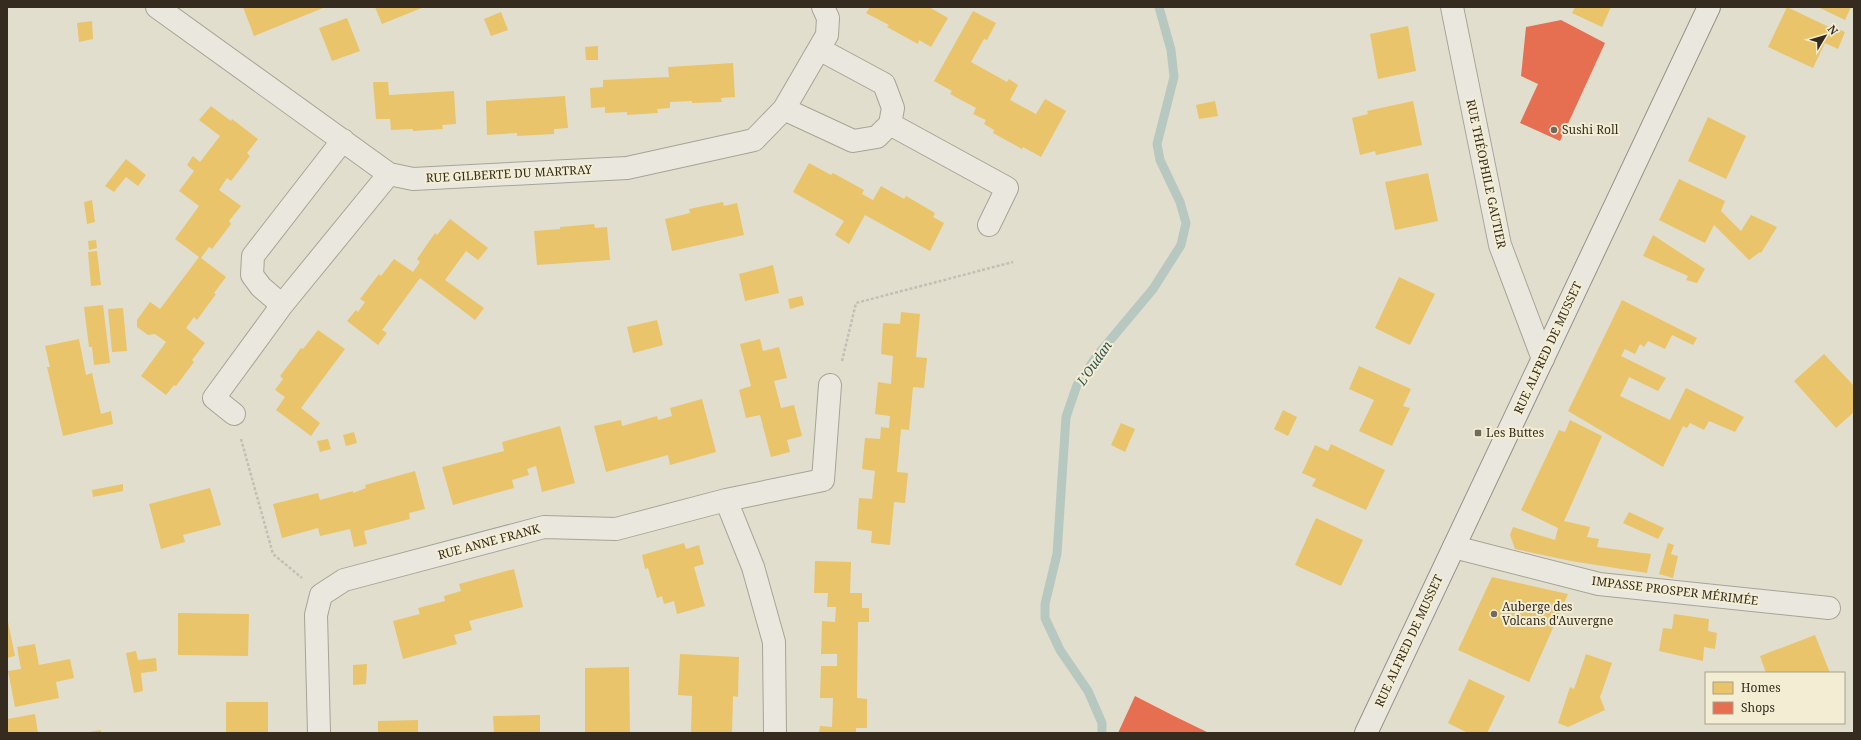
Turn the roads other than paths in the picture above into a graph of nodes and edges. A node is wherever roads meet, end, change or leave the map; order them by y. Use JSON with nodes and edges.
{"nodes":[{"id":1,"x":157,"y":7,"type":"edge"},
{"id":2,"x":823,"y":7,"type":"edge"},
{"id":3,"x":1452,"y":7,"type":"edge"},
{"id":4,"x":1709,"y":7,"type":"edge"},
{"id":5,"x":819,"y":49,"type":"junction"},
{"id":6,"x":784,"y":109,"type":"junction"},
{"id":7,"x":890,"y":124,"type":"junction"},
{"id":8,"x":343,"y":140,"type":"junction"},
{"id":9,"x":388,"y":174,"type":"junction"},
{"id":10,"x":989,"y":226,"type":"dead end"},
{"id":11,"x":282,"y":304,"type":"junction"},
{"id":12,"x":1543,"y":359,"type":"junction"},
{"id":13,"x":830,"y":385,"type":"road end"},
{"id":14,"x":234,"y":414,"type":"road end"},
{"id":15,"x":726,"y":500,"type":"junction"},
{"id":16,"x":1454,"y":548,"type":"junction"},
{"id":17,"x":1829,"y":608,"type":"dead end"},
{"id":18,"x":319,"y":733,"type":"edge"},
{"id":19,"x":775,"y":733,"type":"edge"},
{"id":20,"x":1366,"y":733,"type":"edge"}],
"edges":[{"from":1,"to":8,"type":"street","name":"RUE GILBERTE DU MARTRAY"},
{"from":2,"to":5,"type":"street","name":"RUE GILBERTE DU MARTRAY"},
{"from":3,"to":12,"type":"street","name":"RUE THÉOPHILE GAUTIER"},
{"from":4,"to":12,"type":"street","name":"RUE ALFRED DE MUSSET"},
{"from":5,"to":6,"type":"street","name":"RUE GILBERTE DU MARTRAY"},
{"from":5,"to":7,"type":"street"},
{"from":6,"to":7,"type":"street"},
{"from":6,"to":9,"type":"street","name":"RUE GILBERTE DU MARTRAY"},
{"from":7,"to":10,"type":"street"},
{"from":8,"to":9,"type":"street","name":"RUE GILBERTE DU MARTRAY"},
{"from":8,"to":11,"type":"street"},
{"from":9,"to":11,"type":"street"},
{"from":11,"to":14,"type":"street"},
{"from":12,"to":16,"type":"street","name":"RUE ALFRED DE MUSSET"},
{"from":13,"to":15,"type":"street","name":"RUE ANNE FRANK"},
{"from":15,"to":18,"type":"street","name":"RUE ANNE FRANK"},
{"from":15,"to":19,"type":"street"},
{"from":16,"to":17,"type":"street","name":"IMPASSE PROSPER MÉRIMÉE"},
{"from":16,"to":20,"type":"street","name":"RUE ALFRED DE MUSSET"}]}
